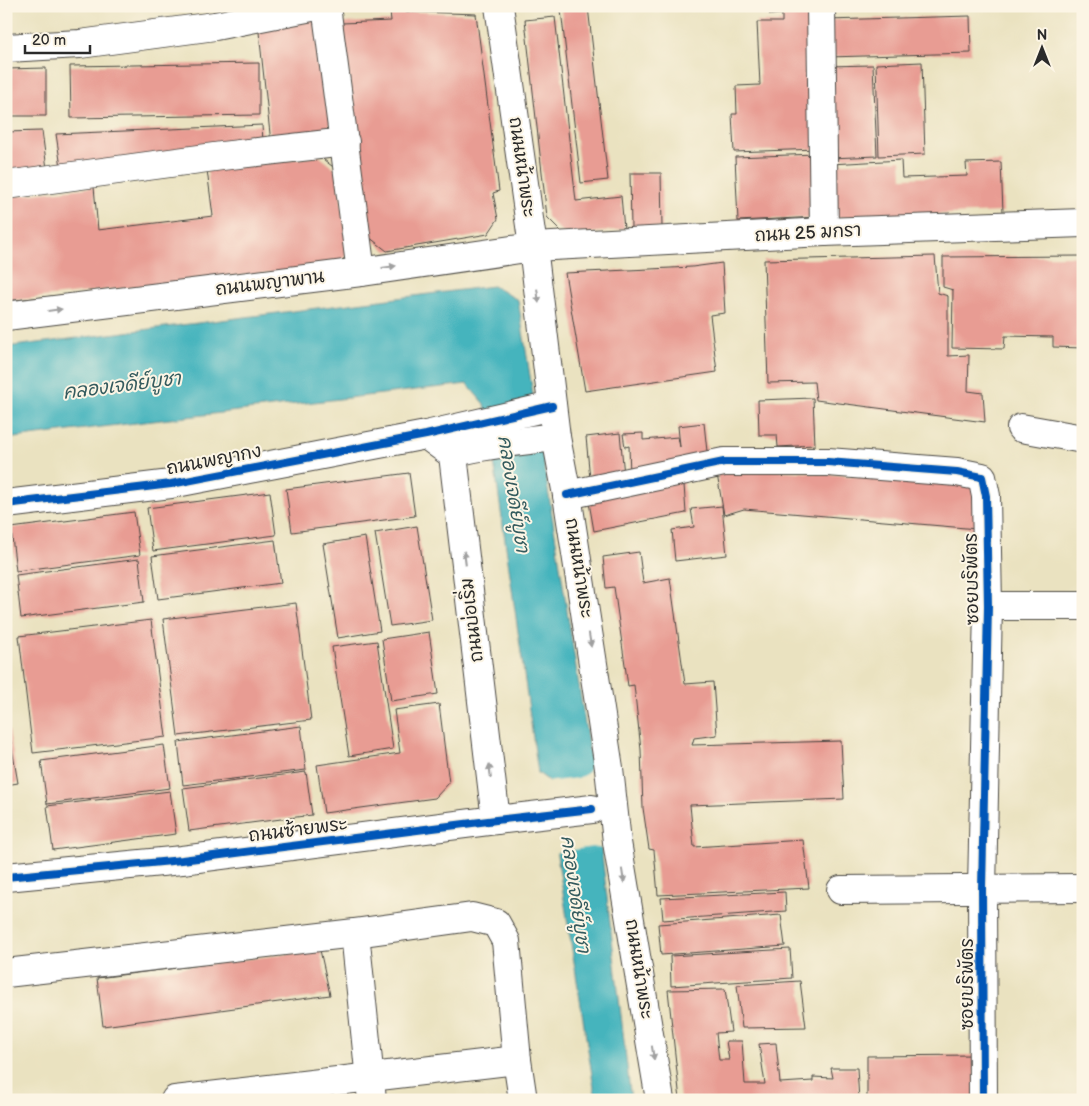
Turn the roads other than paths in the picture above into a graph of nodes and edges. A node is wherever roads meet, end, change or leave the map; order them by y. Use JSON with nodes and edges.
{"nodes":[{"id":1,"x":317,"y":6,"type":"edge"},
{"id":2,"x":326,"y":6,"type":"edge"},
{"id":3,"x":499,"y":6,"type":"edge"},
{"id":4,"x":821,"y":6,"type":"edge"},
{"id":5,"x":6,"y":48,"type":"edge"},
{"id":6,"x":345,"y":142,"type":"junction"},
{"id":7,"x":6,"y":185,"type":"edge"},
{"id":8,"x":1083,"y":223,"type":"edge"},
{"id":9,"x":824,"y":232,"type":"junction"},
{"id":10,"x":533,"y":247,"type":"junction"},
{"id":11,"x":361,"y":272,"type":"junction"},
{"id":12,"x":6,"y":316,"type":"edge"},
{"id":13,"x":552,"y":406,"type":"junction"},
{"id":14,"x":1021,"y":428,"type":"dead end"},
{"id":15,"x":426,"y":435,"type":"junction"},
{"id":16,"x":548,"y":438,"type":"junction"},
{"id":17,"x":1083,"y":439,"type":"edge"},
{"id":18,"x":464,"y":452,"type":"junction"},
{"id":19,"x":567,"y":495,"type":"junction"},
{"id":20,"x":6,"y":504,"type":"edge"},
{"id":21,"x":988,"y":606,"type":"junction"},
{"id":22,"x":1083,"y":606,"type":"edge"},
{"id":23,"x":609,"y":768,"type":"junction"},
{"id":24,"x":592,"y":809,"type":"junction"},
{"id":25,"x":504,"y":819,"type":"junction"},
{"id":26,"x":617,"y":842,"type":"junction"},
{"id":27,"x":6,"y":877,"type":"edge"},
{"id":28,"x":1083,"y":888,"type":"edge"},
{"id":29,"x":982,"y":889,"type":"junction"},
{"id":30,"x":841,"y":890,"type":"dead end"},
{"id":31,"x":355,"y":934,"type":"junction"},
{"id":32,"x":6,"y":973,"type":"edge"},
{"id":33,"x":517,"y":1060,"type":"junction"},
{"id":34,"x":371,"y":1089,"type":"edge"},
{"id":35,"x":182,"y":1099,"type":"edge"},
{"id":36,"x":523,"y":1100,"type":"edge"},
{"id":37,"x":660,"y":1100,"type":"edge"},
{"id":38,"x":983,"y":1100,"type":"edge"}],
"edges":[{"from":1,"to":5,"type":"street"},
{"from":2,"to":6,"type":"street"},
{"from":3,"to":10,"type":"street","name":"ถนนหน้าพระ"},
{"from":4,"to":9,"type":"street"},
{"from":6,"to":7,"type":"street"},
{"from":6,"to":11,"type":"street"},
{"from":8,"to":9,"type":"street","name":"ถนน 25 มกรา"},
{"from":9,"to":10,"type":"street","name":"ถนน 25 มกรา"},
{"from":11,"to":10,"type":"street","name":"ถนนพญาพาน","one_way":true},
{"from":10,"to":13,"type":"street","name":"ถนนหน้าพระ","one_way":true},
{"from":12,"to":11,"type":"street","name":"ถนนพญาพาน","one_way":true},
{"from":13,"to":15,"type":"street","name":"ถนนพญากง"},
{"from":13,"to":16,"type":"street","name":"ถนนหน้าพระ"},
{"from":14,"to":17,"type":"street"},
{"from":15,"to":18,"type":"street"},
{"from":15,"to":20,"type":"street","name":"ถนนพญากง"},
{"from":16,"to":18,"type":"street"},
{"from":16,"to":19,"type":"street","name":"ถนนหน้าพระ"},
{"from":25,"to":18,"type":"street","name":"ถนนบ่อเริ่ม","one_way":true},
{"from":19,"to":21,"type":"street","name":"ซอยบริพัตร"},
{"from":19,"to":23,"type":"street","name":"ถนนหน้าพระ","one_way":true},
{"from":21,"to":22,"type":"street"},
{"from":21,"to":29,"type":"street","name":"ซอยบริพัตร"},
{"from":23,"to":24,"type":"street"},
{"from":23,"to":26,"type":"street","name":"ถนนหน้าพระ"},
{"from":24,"to":25,"type":"street","name":"ถนนซ้ายพระ"},
{"from":24,"to":26,"type":"street"},
{"from":25,"to":27,"type":"street","name":"ถนนซ้ายพระ"},
{"from":26,"to":37,"type":"street","name":"ถนนหน้าพระ","one_way":true},
{"from":28,"to":29,"type":"street"},
{"from":29,"to":30,"type":"street"},
{"from":29,"to":38,"type":"street","name":"ซอยบริพัตร"},
{"from":31,"to":32,"type":"street"},
{"from":31,"to":33,"type":"street"},
{"from":31,"to":34,"type":"street"},
{"from":33,"to":34,"type":"street"},
{"from":33,"to":36,"type":"street"},
{"from":34,"to":35,"type":"street"}]}
